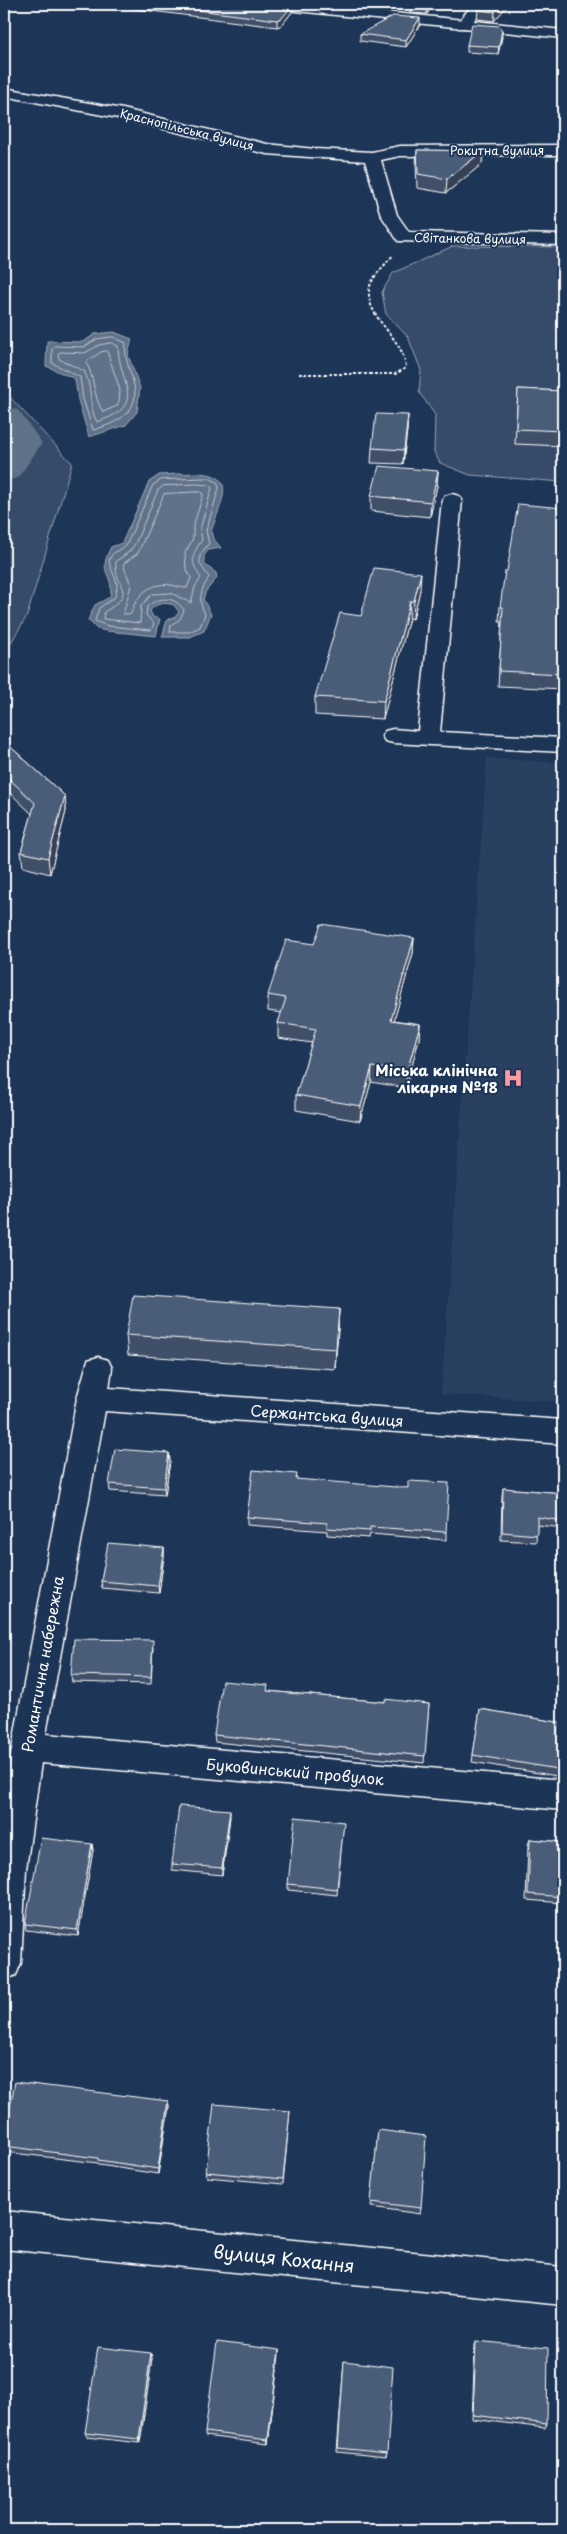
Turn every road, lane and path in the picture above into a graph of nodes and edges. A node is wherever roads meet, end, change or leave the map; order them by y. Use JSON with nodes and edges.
{"nodes":[{"id":1,"x":266,"y":4,"type":"edge"},
{"id":2,"x":480,"y":4,"type":"edge"},
{"id":3,"x":463,"y":25,"type":"junction"},
{"id":4,"x":563,"y":34,"type":"edge"},
{"id":5,"x":4,"y":92,"type":"edge"},
{"id":6,"x":563,"y":150,"type":"edge"},
{"id":7,"x":372,"y":156,"type":"junction"},
{"id":8,"x":404,"y":237,"type":"junction"},
{"id":9,"x":563,"y":240,"type":"edge"},
{"id":10,"x":299,"y":374,"type":"dead end"},
{"id":11,"x":452,"y":500,"type":"dead end"},
{"id":12,"x":393,"y":736,"type":"dead end"},
{"id":13,"x":428,"y":738,"type":"junction"},
{"id":14,"x":563,"y":745,"type":"edge"},
{"id":15,"x":98,"y":1368,"type":"dead end"},
{"id":16,"x":91,"y":1398,"type":"junction"},
{"id":17,"x":563,"y":1432,"type":"edge"},
{"id":18,"x":27,"y":1747,"type":"junction"},
{"id":19,"x":563,"y":1794,"type":"edge"},
{"id":20,"x":4,"y":1963,"type":"edge"},
{"id":21,"x":4,"y":2230,"type":"edge"},
{"id":22,"x":563,"y":2286,"type":"edge"}],
"edges":[{"from":1,"to":3,"type":"street"},
{"from":2,"to":3,"type":"street"},
{"from":3,"to":4,"type":"street"},
{"from":5,"to":7,"type":"street","name":"Краснопільська вулиця"},
{"from":6,"to":7,"type":"street","name":"Рокитна вулиця"},
{"from":7,"to":8,"type":"street","name":"Світанкова вулиця"},
{"from":8,"to":9,"type":"street","name":"Світанкова вулиця"},
{"from":8,"to":10,"type":"path"},
{"from":11,"to":13,"type":"street"},
{"from":12,"to":13,"type":"street"},
{"from":13,"to":14,"type":"street"},
{"from":15,"to":16,"type":"street","name":"Романтична набережна"},
{"from":16,"to":17,"type":"street","name":"Сержантська вулиця"},
{"from":16,"to":18,"type":"street","name":"Романтична набережна"},
{"from":18,"to":19,"type":"street","name":"Буковинський провулок"},
{"from":18,"to":20,"type":"street","name":"Романтична набережна"},
{"from":21,"to":22,"type":"street","name":"вулиця Кохання"}]}
